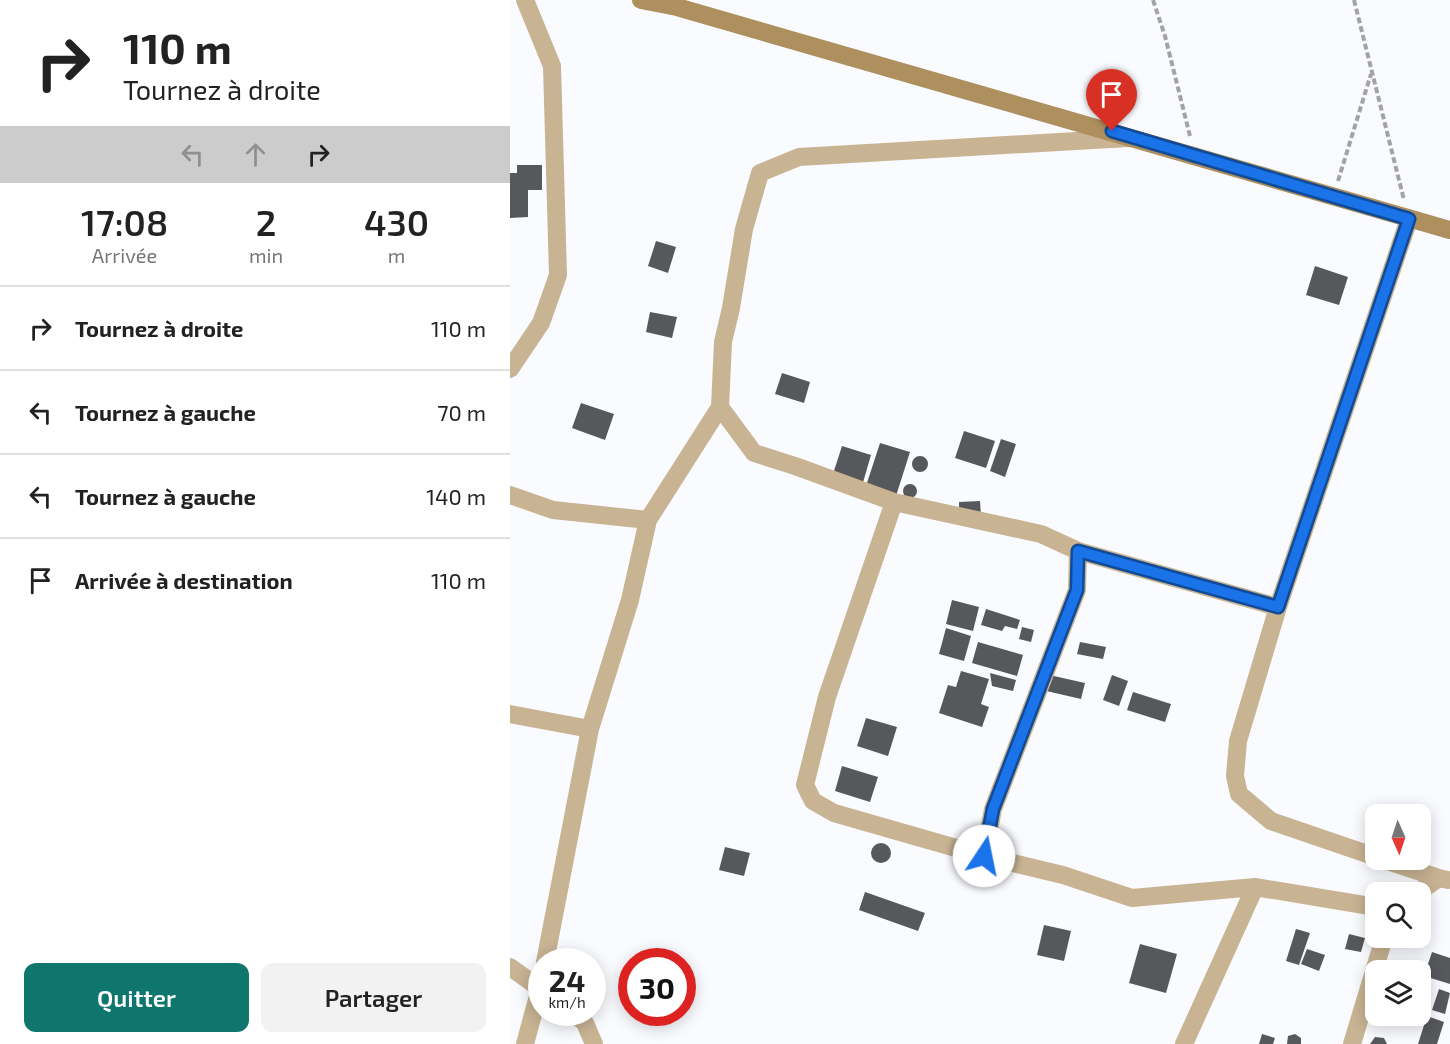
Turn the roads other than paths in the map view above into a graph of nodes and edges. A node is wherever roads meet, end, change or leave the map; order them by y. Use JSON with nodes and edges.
{"nodes":[{"id":1,"x":525,"y":0,"type":"edge"},
{"id":2,"x":641,"y":0,"type":"edge"},
{"id":3,"x":1135,"y":138,"type":"junction"},
{"id":4,"x":1409,"y":219,"type":"junction"},
{"id":5,"x":1450,"y":230,"type":"edge"},
{"id":6,"x":510,"y":369,"type":"edge"},
{"id":7,"x":720,"y":408,"type":"junction"},
{"id":8,"x":510,"y":495,"type":"edge"},
{"id":9,"x":894,"y":502,"type":"junction"},
{"id":10,"x":648,"y":520,"type":"junction"},
{"id":11,"x":1078,"y":551,"type":"junction"},
{"id":12,"x":1278,"y":607,"type":"junction"},
{"id":13,"x":510,"y":714,"type":"edge"},
{"id":14,"x":590,"y":729,"type":"junction"},
{"id":15,"x":1365,"y":853,"type":"edge"},
{"id":16,"x":984,"y":856,"type":"junction"},
{"id":17,"x":1416,"y":870,"type":"edge"},
{"id":18,"x":1445,"y":879,"type":"edge"},
{"id":19,"x":1431,"y":886,"type":"edge"},
{"id":20,"x":1255,"y":887,"type":"junction"},
{"id":21,"x":1365,"y":905,"type":"edge"},
{"id":22,"x":548,"y":948,"type":"edge"},
{"id":23,"x":1381,"y":948,"type":"edge"},
{"id":24,"x":510,"y":966,"type":"edge"},
{"id":25,"x":528,"y":978,"type":"edge"},
{"id":26,"x":530,"y":1026,"type":"edge"},
{"id":27,"x":586,"y":1026,"type":"edge"},
{"id":28,"x":525,"y":1044,"type":"edge"},
{"id":29,"x":594,"y":1044,"type":"edge"},
{"id":30,"x":1184,"y":1044,"type":"edge"},
{"id":31,"x":1353,"y":1044,"type":"edge"}],
"edges":[{"from":1,"to":6,"type":"street"},
{"from":2,"to":3,"type":"main road"},
{"from":3,"to":4,"type":"main road"},
{"from":3,"to":7,"type":"street"},
{"from":4,"to":5,"type":"main road"},
{"from":4,"to":12,"type":"street"},
{"from":7,"to":9,"type":"street"},
{"from":7,"to":10,"type":"street"},
{"from":8,"to":10,"type":"street"},
{"from":9,"to":11,"type":"street"},
{"from":9,"to":16,"type":"street"},
{"from":10,"to":14,"type":"street"},
{"from":11,"to":12,"type":"street"},
{"from":11,"to":16,"type":"street"},
{"from":12,"to":15,"type":"street"},
{"from":13,"to":14,"type":"street"},
{"from":14,"to":22,"type":"street"},
{"from":16,"to":20,"type":"street"},
{"from":17,"to":18,"type":"street"},
{"from":18,"to":19,"type":"street"},
{"from":20,"to":21,"type":"street"},
{"from":20,"to":30,"type":"street"},
{"from":23,"to":31,"type":"street"},
{"from":24,"to":25,"type":"street"},
{"from":26,"to":28,"type":"street"},
{"from":27,"to":29,"type":"street"}]}
